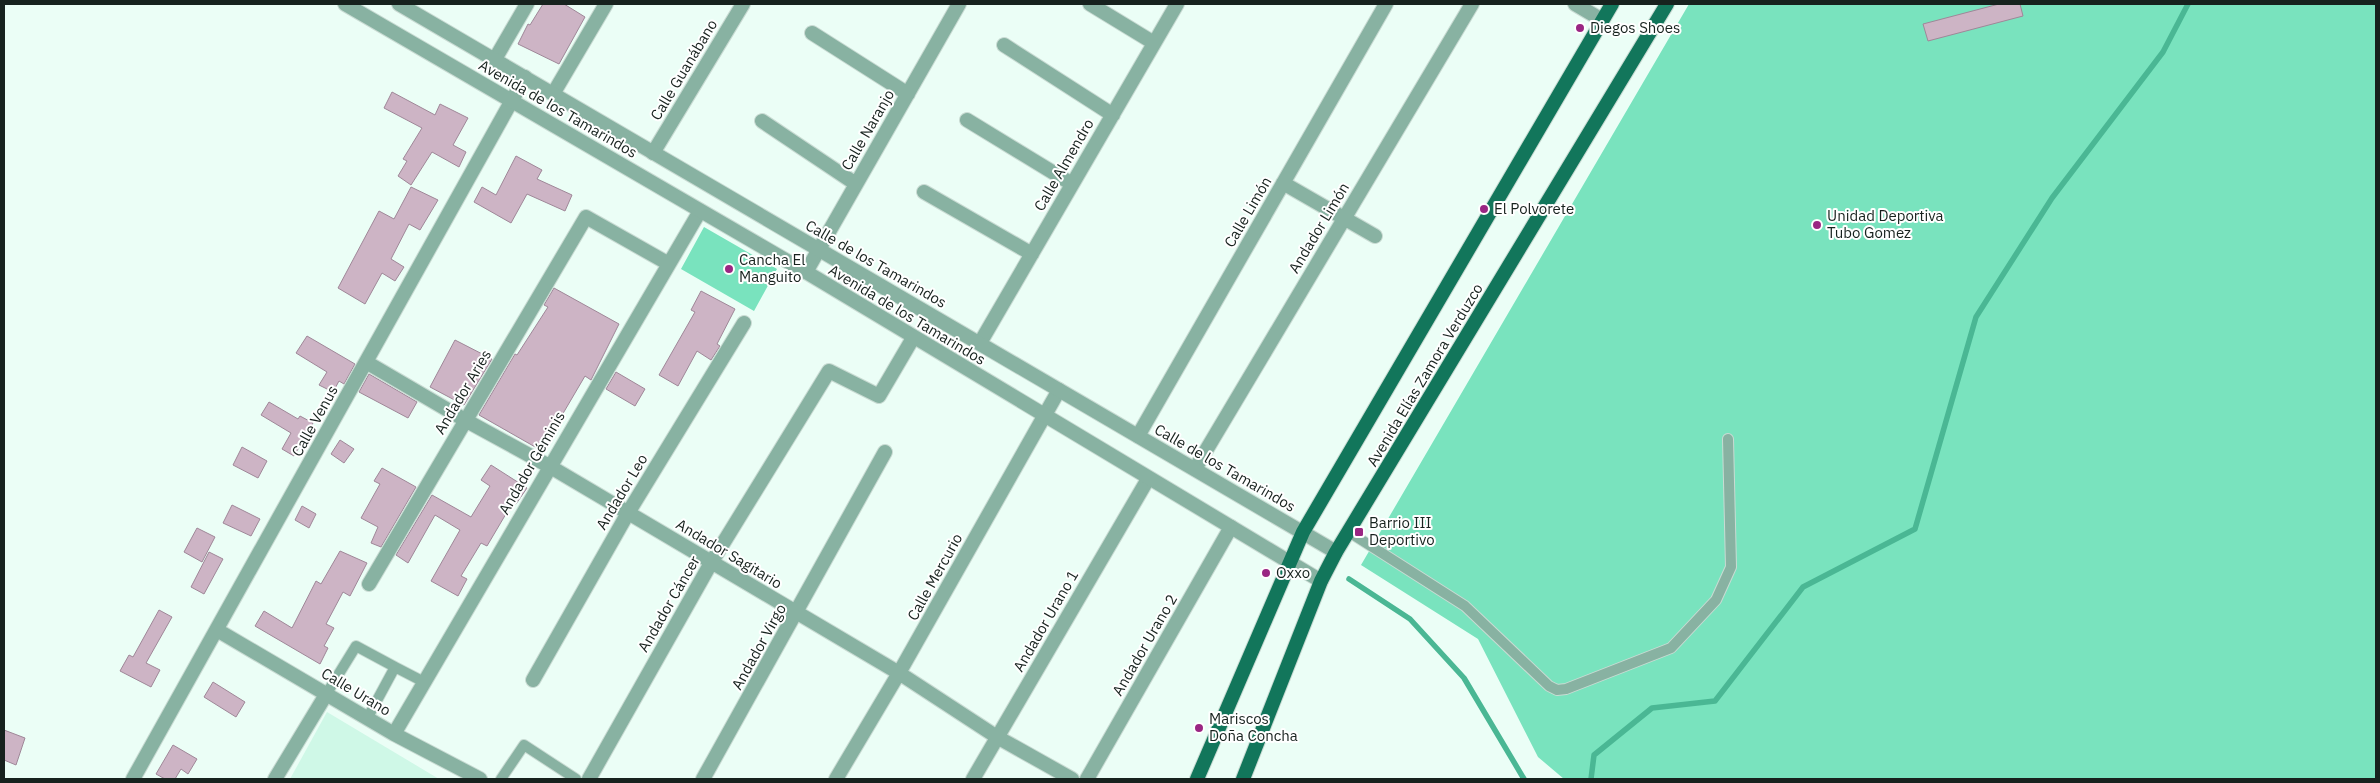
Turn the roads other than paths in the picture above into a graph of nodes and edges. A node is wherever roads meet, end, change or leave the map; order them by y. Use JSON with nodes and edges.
{"nodes":[{"id":1,"x":345,"y":4,"type":"edge"},
{"id":2,"x":398,"y":4,"type":"edge"},
{"id":3,"x":527,"y":4,"type":"edge"},
{"id":4,"x":606,"y":4,"type":"edge"},
{"id":5,"x":743,"y":4,"type":"edge"},
{"id":6,"x":957,"y":4,"type":"edge"},
{"id":7,"x":1090,"y":4,"type":"edge"},
{"id":8,"x":1177,"y":4,"type":"edge"},
{"id":9,"x":1386,"y":4,"type":"edge"},
{"id":10,"x":1472,"y":4,"type":"edge"},
{"id":11,"x":1575,"y":4,"type":"edge"},
{"id":12,"x":1612,"y":4,"type":"edge"},
{"id":13,"x":1668,"y":4,"type":"edge"},
{"id":14,"x":1602,"y":20,"type":"junction"},
{"id":15,"x":812,"y":34,"type":"dead end"},
{"id":16,"x":1154,"y":42,"type":"junction"},
{"id":17,"x":1004,"y":46,"type":"dead end"},
{"id":18,"x":495,"y":59,"type":"junction"},
{"id":19,"x":525,"y":77,"type":"junction"},
{"id":20,"x":553,"y":94,"type":"junction"},
{"id":21,"x":908,"y":94,"type":"junction"},
{"id":22,"x":512,"y":101,"type":"junction"},
{"id":23,"x":1113,"y":114,"type":"junction"},
{"id":24,"x":762,"y":120,"type":"dead end"},
{"id":25,"x":967,"y":120,"type":"dead end"},
{"id":26,"x":654,"y":153,"type":"junction"},
{"id":27,"x":1283,"y":183,"type":"junction"},
{"id":28,"x":856,"y":184,"type":"junction"},
{"id":29,"x":1072,"y":184,"type":"junction"},
{"id":30,"x":924,"y":192,"type":"dead end"},
{"id":31,"x":700,"y":211,"type":"junction"},
{"id":32,"x":1344,"y":218,"type":"junction"},
{"id":33,"x":1375,"y":236,"type":"dead end"},
{"id":34,"x":819,"y":249,"type":"junction"},
{"id":35,"x":1032,"y":254,"type":"junction"},
{"id":36,"x":669,"y":264,"type":"junction"},
{"id":37,"x":806,"y":272,"type":"junction"},
{"id":38,"x":744,"y":323,"type":"dead end"},
{"id":39,"x":913,"y":338,"type":"junction"},
{"id":40,"x":980,"y":343,"type":"junction"},
{"id":41,"x":366,"y":362,"type":"junction"},
{"id":42,"x":1059,"y":390,"type":"junction"},
{"id":43,"x":1044,"y":416,"type":"junction"},
{"id":44,"x":465,"y":420,"type":"junction"},
{"id":45,"x":1138,"y":436,"type":"junction"},
{"id":46,"x":1728,"y":439,"type":"dead end"},
{"id":47,"x":885,"y":452,"type":"dead end"},
{"id":48,"x":549,"y":466,"type":"junction"},
{"id":49,"x":1195,"y":469,"type":"junction"},
{"id":50,"x":1148,"y":479,"type":"junction"},
{"id":51,"x":628,"y":513,"type":"junction"},
{"id":52,"x":1231,"y":527,"type":"junction"},
{"id":53,"x":1303,"y":532,"type":"junction"},
{"id":54,"x":1349,"y":532,"type":"junction"},
{"id":55,"x":1336,"y":552,"type":"junction"},
{"id":56,"x":711,"y":562,"type":"junction"},
{"id":57,"x":1289,"y":562,"type":"junction"},
{"id":58,"x":1322,"y":581,"type":"junction"},
{"id":59,"x":369,"y":584,"type":"dead end"},
{"id":60,"x":797,"y":614,"type":"junction"},
{"id":61,"x":217,"y":630,"type":"junction"},
{"id":62,"x":395,"y":667,"type":"junction"},
{"id":63,"x":899,"y":673,"type":"junction"},
{"id":64,"x":533,"y":680,"type":"dead end"},
{"id":65,"x":424,"y":682,"type":"junction"},
{"id":66,"x":327,"y":693,"type":"junction"},
{"id":67,"x":368,"y":717,"type":"junction"},
{"id":68,"x":394,"y":734,"type":"junction"},
{"id":69,"x":997,"y":737,"type":"junction"},
{"id":70,"x":1247,"y":778,"type":"edge"},
{"id":71,"x":133,"y":779,"type":"edge"},
{"id":72,"x":275,"y":779,"type":"edge"},
{"id":73,"x":480,"y":779,"type":"edge"},
{"id":74,"x":501,"y":779,"type":"edge"},
{"id":75,"x":576,"y":779,"type":"edge"},
{"id":76,"x":588,"y":779,"type":"edge"},
{"id":77,"x":703,"y":779,"type":"edge"},
{"id":78,"x":836,"y":779,"type":"edge"},
{"id":79,"x":973,"y":779,"type":"edge"},
{"id":80,"x":1072,"y":779,"type":"edge"},
{"id":81,"x":1087,"y":779,"type":"edge"},
{"id":82,"x":1198,"y":779,"type":"edge"}],
"edges":[{"from":1,"to":22,"type":"street","name":"Avenida de los Tamarindos"},
{"from":2,"to":18,"type":"street","name":"Calle de los Tamarindos"},
{"from":3,"to":18,"type":"street"},
{"from":4,"to":20,"type":"street"},
{"from":5,"to":26,"type":"street","name":"Calle Guanábano"},
{"from":6,"to":21,"type":"street","name":"Calle Naranjo"},
{"from":7,"to":16,"type":"street"},
{"from":8,"to":16,"type":"street","name":"Calle Almendro"},
{"from":9,"to":27,"type":"street","name":"Calle Limón"},
{"from":10,"to":32,"type":"street","name":"Andador Limón"},
{"from":11,"to":14,"type":"street"},
{"from":12,"to":14,"type":"main road","name":"Avenida Elías Zamora Verduzco"},
{"from":13,"to":54,"type":"main road","name":"Avenida Elías Zamora Verduzco"},
{"from":14,"to":53,"type":"main road","name":"Avenida Elías Zamora Verduzco"},
{"from":15,"to":21,"type":"street"},
{"from":16,"to":23,"type":"street","name":"Calle Almendro"},
{"from":17,"to":23,"type":"street"},
{"from":18,"to":19,"type":"street","name":"Calle de los Tamarindos"},
{"from":19,"to":20,"type":"street","name":"Calle de los Tamarindos"},
{"from":19,"to":22,"type":"street","name":"Calle Venus"},
{"from":20,"to":26,"type":"street","name":"Calle de los Tamarindos"},
{"from":21,"to":28,"type":"street","name":"Calle Naranjo"},
{"from":22,"to":31,"type":"street","name":"Avenida de los Tamarindos"},
{"from":22,"to":41,"type":"street","name":"Calle Venus"},
{"from":23,"to":29,"type":"street","name":"Calle Almendro"},
{"from":24,"to":28,"type":"street"},
{"from":25,"to":29,"type":"street"},
{"from":26,"to":34,"type":"street","name":"Calle de los Tamarindos"},
{"from":27,"to":32,"type":"street"},
{"from":27,"to":45,"type":"street","name":"Calle Limón"},
{"from":28,"to":34,"type":"street","name":"Calle Naranjo"},
{"from":29,"to":35,"type":"street","name":"Calle Almendro"},
{"from":30,"to":35,"type":"street"},
{"from":31,"to":36,"type":"street","name":"Andador Géminis"},
{"from":31,"to":37,"type":"street","name":"Avenida de los Tamarindos"},
{"from":32,"to":33,"type":"street"},
{"from":32,"to":49,"type":"street","name":"Andador Limón"},
{"from":34,"to":37,"type":"street","name":"Calle Naranjo"},
{"from":34,"to":40,"type":"street","name":"Calle de los Tamarindos"},
{"from":35,"to":40,"type":"street","name":"Calle Almendro"},
{"from":36,"to":44,"type":"street","name":"Andador Aries"},
{"from":36,"to":48,"type":"street","name":"Andador Géminis"},
{"from":37,"to":39,"type":"street","name":"Avenida de los Tamarindos"},
{"from":38,"to":51,"type":"street","name":"Andador Leo"},
{"from":39,"to":43,"type":"street","name":"Avenida de los Tamarindos"},
{"from":39,"to":56,"type":"street","name":"Andador Cáncer"},
{"from":40,"to":42,"type":"street","name":"Calle de los Tamarindos"},
{"from":41,"to":44,"type":"street","name":"Andador Sagitario"},
{"from":41,"to":61,"type":"street","name":"Calle Venus"},
{"from":42,"to":43,"type":"street","name":"Calle Mercurio"},
{"from":42,"to":45,"type":"street","name":"Calle de los Tamarindos"},
{"from":43,"to":50,"type":"street","name":"Avenida de los Tamarindos"},
{"from":43,"to":63,"type":"street","name":"Calle Mercurio"},
{"from":44,"to":48,"type":"street","name":"Andador Sagitario"},
{"from":44,"to":59,"type":"street","name":"Andador Aries"},
{"from":45,"to":49,"type":"street","name":"Calle de los Tamarindos"},
{"from":46,"to":54,"type":"lane"},
{"from":47,"to":60,"type":"street","name":"Andador Virgo"},
{"from":48,"to":51,"type":"street","name":"Andador Sagitario"},
{"from":48,"to":65,"type":"street","name":"Andador Géminis"},
{"from":49,"to":53,"type":"street","name":"Calle de los Tamarindos"},
{"from":50,"to":52,"type":"street","name":"Avenida de los Tamarindos"},
{"from":50,"to":69,"type":"street","name":"Andador Urano 1"},
{"from":51,"to":56,"type":"street","name":"Andador Sagitario"},
{"from":51,"to":64,"type":"street","name":"Andador Leo"},
{"from":52,"to":57,"type":"street","name":"Avenida de los Tamarindos"},
{"from":52,"to":81,"type":"street","name":"Andador Urano 2"},
{"from":53,"to":55,"type":"street","name":"Calle de los Tamarindos"},
{"from":53,"to":57,"type":"main road","name":"Avenida Elías Zamora Verduzco"},
{"from":54,"to":55,"type":"main road","name":"Avenida Elías Zamora Verduzco"},
{"from":55,"to":58,"type":"main road","name":"Avenida Elías Zamora Verduzco"},
{"from":56,"to":60,"type":"street","name":"Andador Sagitario"},
{"from":56,"to":76,"type":"street","name":"Andador Cáncer"},
{"from":57,"to":58,"type":"street","name":"Avenida de los Tamarindos"},
{"from":57,"to":82,"type":"main road","name":"Avenida Elías Zamora Verduzco"},
{"from":58,"to":70,"type":"main road","name":"Avenida Elías Zamora Verduzco"},
{"from":60,"to":63,"type":"street","name":"Andador Sagitario"},
{"from":60,"to":77,"type":"street","name":"Andador Virgo"},
{"from":61,"to":66,"type":"street","name":"Calle Urano"},
{"from":61,"to":71,"type":"street","name":"Calle Venus"},
{"from":62,"to":65,"type":"lane"},
{"from":62,"to":66,"type":"lane"},
{"from":62,"to":67,"type":"lane"},
{"from":63,"to":69,"type":"street","name":"Andador Sagitario"},
{"from":63,"to":78,"type":"street","name":"Calle Mercurio"},
{"from":65,"to":68,"type":"street","name":"Andador Géminis"},
{"from":66,"to":67,"type":"street","name":"Calle Urano"},
{"from":66,"to":72,"type":"street"},
{"from":67,"to":68,"type":"street","name":"Calle Urano"},
{"from":68,"to":73,"type":"street","name":"Calle Urano"},
{"from":69,"to":79,"type":"street","name":"Andador Urano 1"},
{"from":69,"to":80,"type":"street","name":"Andador Sagitario"},
{"from":74,"to":75,"type":"lane"}]}
